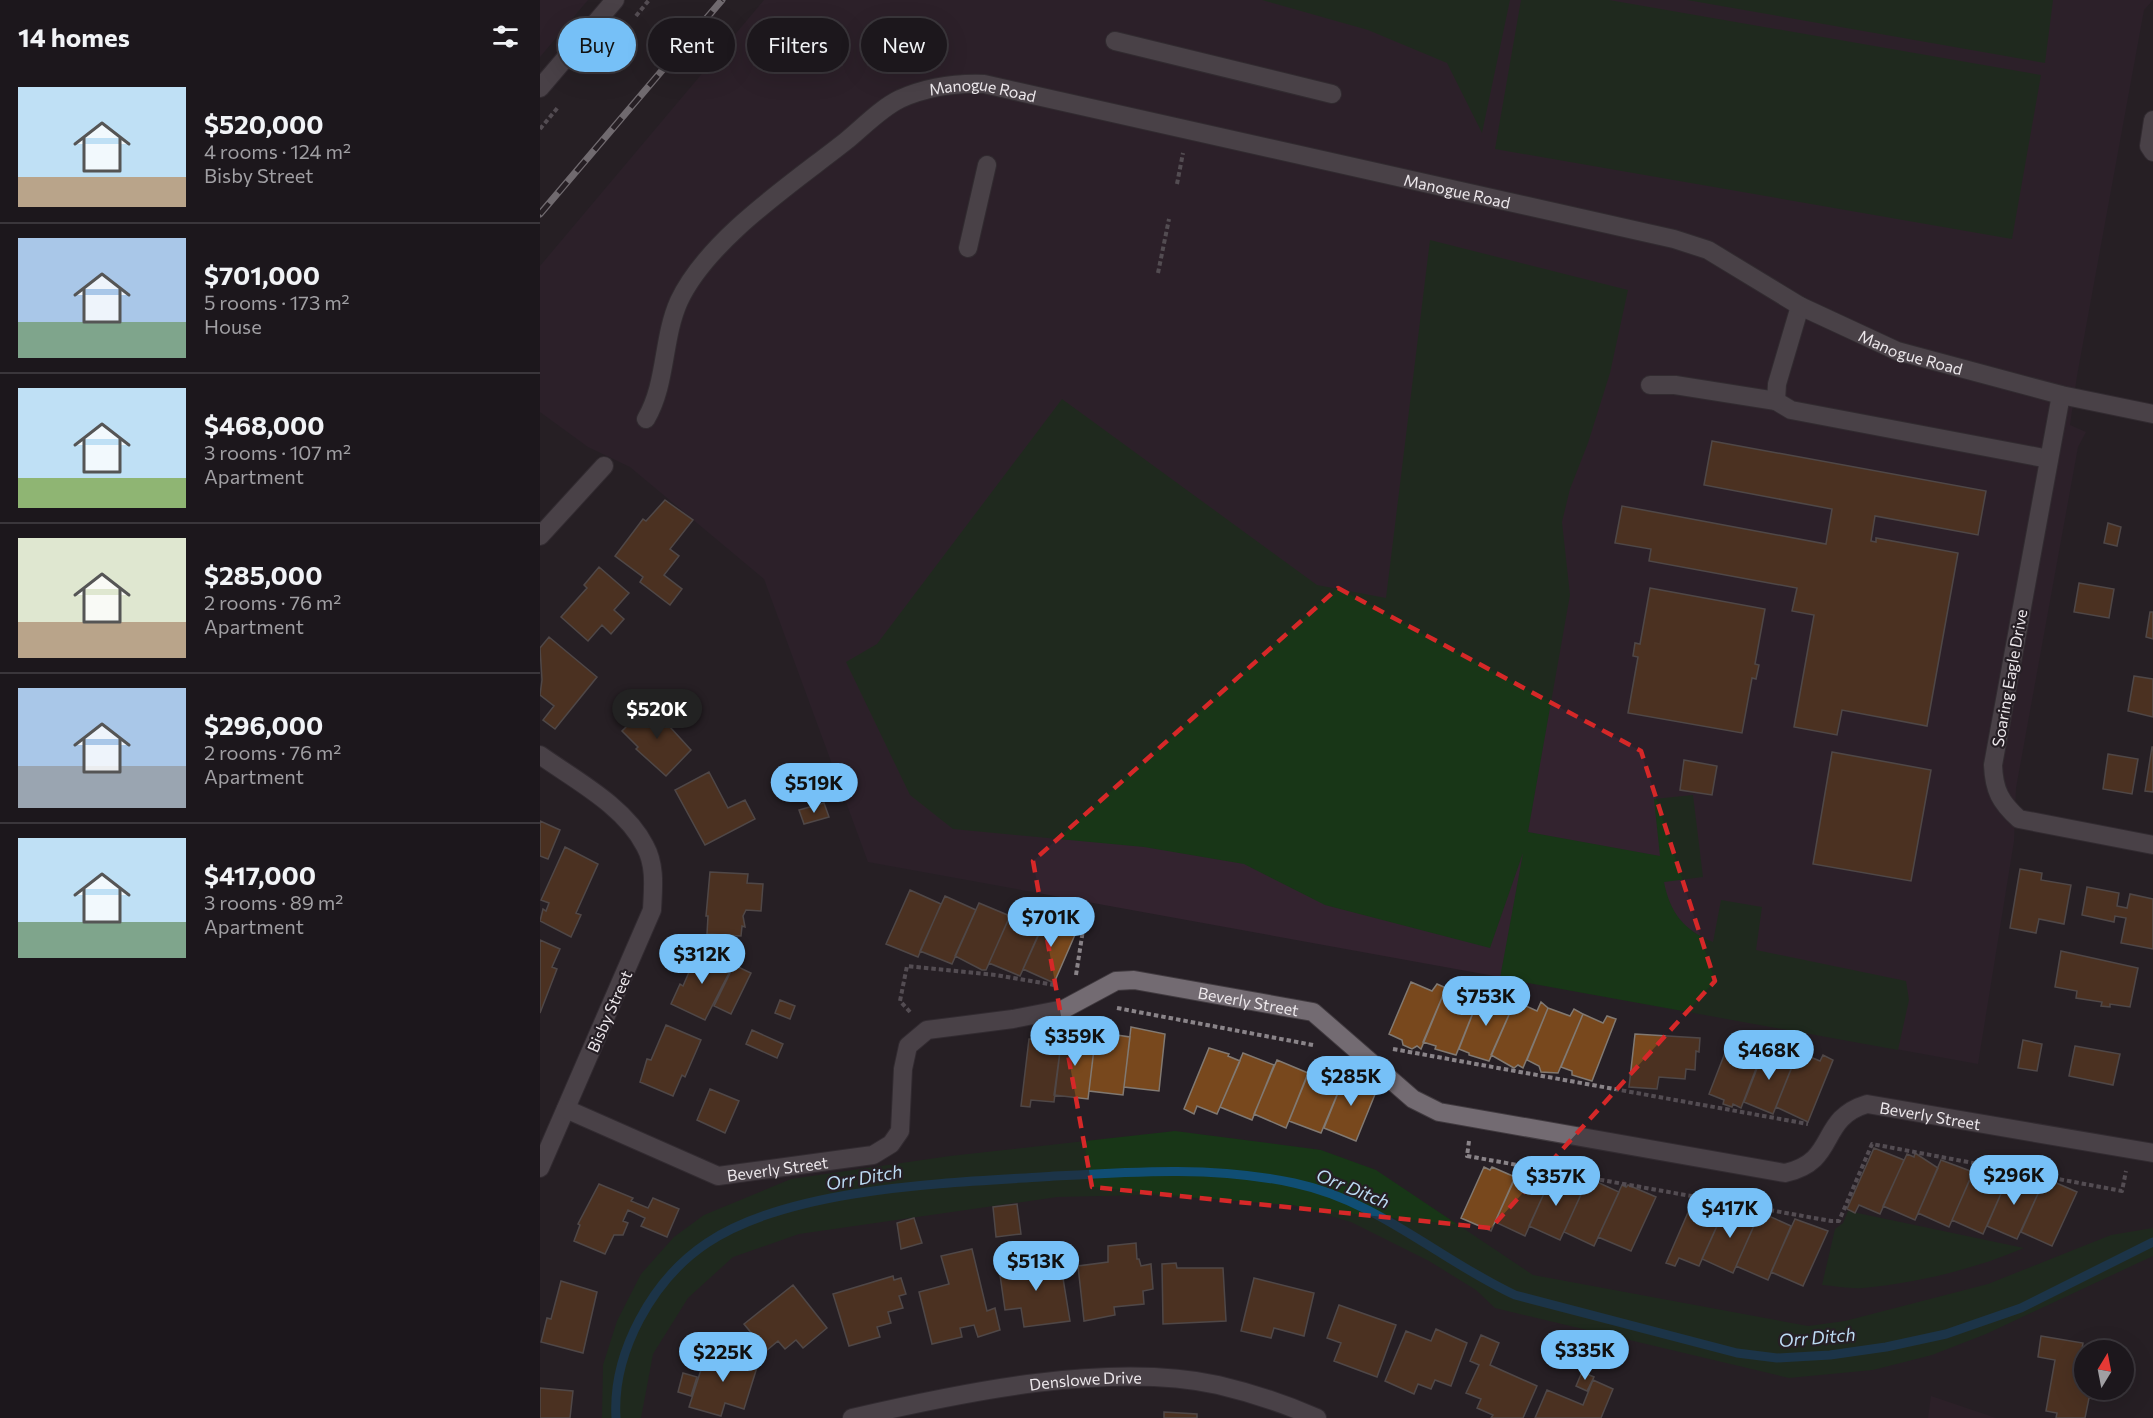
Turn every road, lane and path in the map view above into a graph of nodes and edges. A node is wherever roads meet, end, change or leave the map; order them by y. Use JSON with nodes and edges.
{"nodes":[{"id":1,"x":615,"y":0,"type":"edge"},
{"id":2,"x":1114,"y":41,"type":"dead end"},
{"id":3,"x":540,"y":88,"type":"edge"},
{"id":4,"x":1332,"y":94,"type":"dead end"},
{"id":5,"x":2153,"y":120,"type":"edge"},
{"id":6,"x":1184,"y":150,"type":"dead end"},
{"id":7,"x":2153,"y":152,"type":"edge"},
{"id":8,"x":987,"y":165,"type":"dead end"},
{"id":9,"x":1177,"y":184,"type":"dead end"},
{"id":10,"x":1169,"y":219,"type":"dead end"},
{"id":11,"x":968,"y":248,"type":"dead end"},
{"id":12,"x":1158,"y":273,"type":"dead end"},
{"id":13,"x":1800,"y":306,"type":"junction"},
{"id":14,"x":1650,"y":385,"type":"dead end"},
{"id":15,"x":2061,"y":395,"type":"junction"},
{"id":16,"x":1776,"y":401,"type":"junction"},
{"id":17,"x":2153,"y":414,"type":"edge"},
{"id":18,"x":646,"y":419,"type":"dead end"},
{"id":19,"x":2049,"y":459,"type":"junction"},
{"id":20,"x":604,"y":466,"type":"dead end"},
{"id":21,"x":540,"y":536,"type":"edge"},
{"id":22,"x":540,"y":754,"type":"edge"},
{"id":23,"x":2153,"y":845,"type":"edge"},
{"id":24,"x":1085,"y":917,"type":"dead end"},
{"id":25,"x":1075,"y":977,"type":"dead end"},
{"id":26,"x":1059,"y":985,"type":"dead end"},
{"id":27,"x":1110,"y":1007,"type":"dead end"},
{"id":28,"x":927,"y":1030,"type":"junction"},
{"id":29,"x":1351,"y":1043,"type":"junction"},
{"id":30,"x":1315,"y":1045,"type":"dead end"},
{"id":31,"x":566,"y":1109,"type":"junction"},
{"id":32,"x":1833,"y":1130,"type":"junction"},
{"id":33,"x":2153,"y":1153,"type":"edge"},
{"id":34,"x":540,"y":1168,"type":"edge"},
{"id":35,"x":852,"y":1418,"type":"edge"},
{"id":36,"x":1317,"y":1418,"type":"edge"}],
"edges":[{"from":1,"to":3,"type":"street"},
{"from":2,"to":4,"type":"street"},
{"from":5,"to":7,"type":"street"},
{"from":6,"to":9,"type":"path"},
{"from":8,"to":11,"type":"street"},
{"from":10,"to":12,"type":"path"},
{"from":13,"to":15,"type":"street","name":"Manogue Road"},
{"from":13,"to":16,"type":"street"},
{"from":13,"to":18,"type":"street","name":"Manogue Road"},
{"from":14,"to":16,"type":"street"},
{"from":15,"to":17,"type":"street","name":"Manogue Road"},
{"from":15,"to":19,"type":"street","name":"Soaring Eagle Drive"},
{"from":16,"to":19,"type":"street"},
{"from":19,"to":23,"type":"street","name":"Soaring Eagle Drive"},
{"from":20,"to":21,"type":"street"},
{"from":22,"to":31,"type":"street","name":"Bisby Street"},
{"from":24,"to":25,"type":"path"},
{"from":26,"to":28,"type":"path"},
{"from":27,"to":30,"type":"path"},
{"from":28,"to":29,"type":"street","name":"Beverly Street"},
{"from":28,"to":31,"type":"street","name":"Beverly Street"},
{"from":29,"to":32,"type":"path"},
{"from":29,"to":32,"type":"street","name":"Beverly Street"},
{"from":31,"to":34,"type":"street","name":"Bisby Street"},
{"from":32,"to":33,"type":"street","name":"Beverly Street"},
{"from":35,"to":36,"type":"street","name":"Denslowe Drive"}]}
